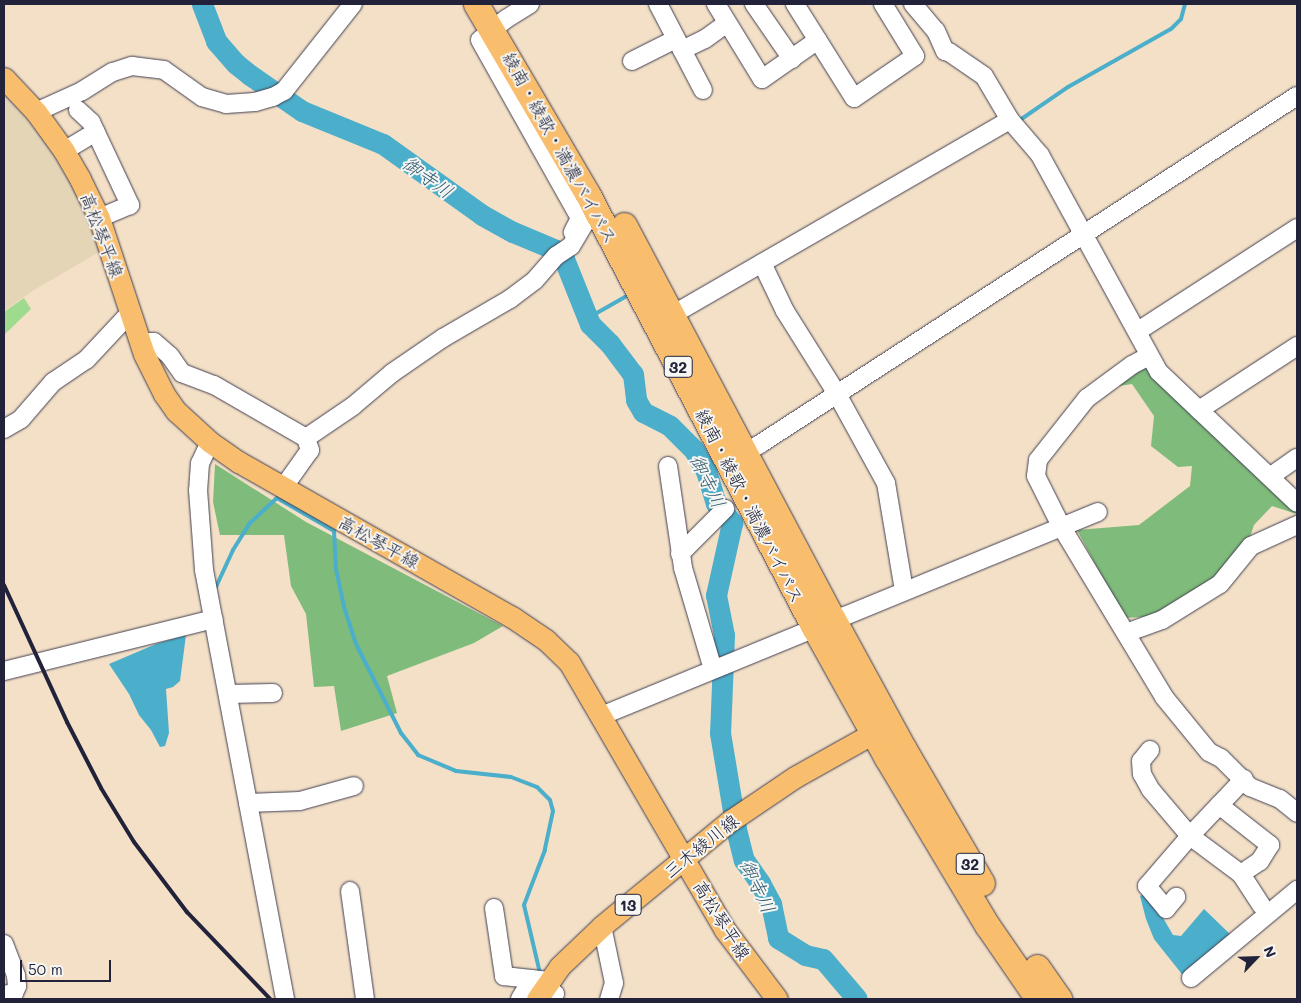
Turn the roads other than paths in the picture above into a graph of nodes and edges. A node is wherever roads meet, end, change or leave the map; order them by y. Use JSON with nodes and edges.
{"nodes":[{"id":1,"x":353,"y":4,"type":"edge"},
{"id":2,"x":476,"y":4,"type":"edge"},
{"id":3,"x":658,"y":4,"type":"edge"},
{"id":4,"x":716,"y":4,"type":"edge"},
{"id":5,"x":754,"y":4,"type":"edge"},
{"id":6,"x":795,"y":4,"type":"edge"},
{"id":7,"x":883,"y":4,"type":"edge"},
{"id":8,"x":913,"y":4,"type":"edge"},
{"id":9,"x":509,"y":12,"type":"edge"},
{"id":10,"x":726,"y":24,"type":"junction"},
{"id":11,"x":818,"y":40,"type":"junction"},
{"id":12,"x":679,"y":45,"type":"junction"},
{"id":13,"x":792,"y":59,"type":"junction"},
{"id":14,"x":632,"y":61,"type":"dead end"},
{"id":15,"x":4,"y":78,"type":"edge"},
{"id":16,"x":703,"y":90,"type":"dead end"},
{"id":17,"x":1297,"y":96,"type":"edge"},
{"id":18,"x":78,"y":110,"type":"dead end"},
{"id":19,"x":36,"y":112,"type":"junction"},
{"id":20,"x":1010,"y":120,"type":"junction"},
{"id":21,"x":96,"y":132,"type":"junction"},
{"id":22,"x":64,"y":151,"type":"junction"},
{"id":23,"x":598,"y":213,"type":"junction"},
{"id":24,"x":99,"y":218,"type":"junction"},
{"id":25,"x":1297,"y":228,"type":"edge"},
{"id":26,"x":1084,"y":234,"type":"junction"},
{"id":27,"x":564,"y":251,"type":"junction"},
{"id":28,"x":764,"y":267,"type":"junction"},
{"id":29,"x":130,"y":312,"type":"junction"},
{"id":30,"x":672,"y":316,"type":"junction"},
{"id":31,"x":1138,"y":331,"type":"junction"},
{"id":32,"x":140,"y":342,"type":"junction"},
{"id":33,"x":1297,"y":346,"type":"edge"},
{"id":34,"x":1149,"y":356,"type":"junction"},
{"id":35,"x":837,"y":394,"type":"junction"},
{"id":36,"x":1199,"y":410,"type":"junction"},
{"id":37,"x":4,"y":429,"type":"edge"},
{"id":38,"x":306,"y":438,"type":"junction"},
{"id":39,"x":210,"y":442,"type":"junction"},
{"id":40,"x":737,"y":457,"type":"junction"},
{"id":41,"x":1297,"y":458,"type":"edge"},
{"id":42,"x":668,"y":466,"type":"dead end"},
{"id":43,"x":1271,"y":476,"type":"junction"},
{"id":44,"x":283,"y":488,"type":"junction"},
{"id":45,"x":1297,"y":503,"type":"edge"},
{"id":46,"x":722,"y":511,"type":"dead end"},
{"id":47,"x":1098,"y":512,"type":"dead end"},
{"id":48,"x":1297,"y":525,"type":"edge"},
{"id":49,"x":1061,"y":526,"type":"junction"},
{"id":50,"x":680,"y":554,"type":"junction"},
{"id":51,"x":904,"y":590,"type":"junction"},
{"id":52,"x":214,"y":620,"type":"junction"},
{"id":53,"x":823,"y":623,"type":"junction"},
{"id":54,"x":1126,"y":633,"type":"junction"},
{"id":55,"x":718,"y":667,"type":"junction"},
{"id":56,"x":4,"y":671,"type":"edge"},
{"id":57,"x":273,"y":693,"type":"dead end"},
{"id":58,"x":228,"y":694,"type":"junction"},
{"id":59,"x":601,"y":716,"type":"junction"},
{"id":60,"x":882,"y":729,"type":"junction"},
{"id":61,"x":1150,"y":750,"type":"dead end"},
{"id":62,"x":1244,"y":779,"type":"junction"},
{"id":63,"x":354,"y":786,"type":"dead end"},
{"id":64,"x":248,"y":803,"type":"junction"},
{"id":65,"x":1219,"y":805,"type":"junction"},
{"id":66,"x":1297,"y":813,"type":"edge"},
{"id":67,"x":1190,"y":836,"type":"junction"},
{"id":68,"x":684,"y":858,"type":"junction"},
{"id":69,"x":1241,"y":874,"type":"junction"},
{"id":70,"x":1297,"y":890,"type":"edge"},
{"id":71,"x":350,"y":892,"type":"dead end"},
{"id":72,"x":1176,"y":897,"type":"dead end"},
{"id":73,"x":1262,"y":906,"type":"dead end"},
{"id":74,"x":494,"y":908,"type":"dead end"},
{"id":75,"x":602,"y":926,"type":"junction"},
{"id":76,"x":4,"y":944,"type":"edge"},
{"id":77,"x":1191,"y":978,"type":"dead end"},
{"id":78,"x":543,"y":989,"type":"edge"},
{"id":79,"x":4,"y":995,"type":"edge"},
{"id":80,"x":289,"y":996,"type":"edge"},
{"id":81,"x":365,"y":999,"type":"edge"},
{"id":82,"x":520,"y":999,"type":"edge"},
{"id":83,"x":609,"y":999,"type":"edge"},
{"id":84,"x":777,"y":999,"type":"edge"},
{"id":85,"x":1038,"y":999,"type":"edge"},
{"id":86,"x":1058,"y":999,"type":"edge"}],
"edges":[{"from":1,"to":19,"type":"street"},
{"from":2,"to":9,"type":"highway","name":"綾南・綾歌・満濃バイパス","number":"32"},
{"from":3,"to":12,"type":"street"},
{"from":4,"to":10,"type":"street"},
{"from":5,"to":13,"type":"street"},
{"from":6,"to":11,"type":"street"},
{"from":7,"to":11,"type":"street"},
{"from":8,"to":20,"type":"street"},
{"from":9,"to":23,"type":"highway","name":"綾南・綾歌・満濃バイパス","number":"32"},
{"from":9,"to":27,"type":"street"},
{"from":9,"to":30,"type":"highway","name":"綾南・綾歌・満濃バイパス","number":"32"},
{"from":10,"to":12,"type":"street"},
{"from":10,"to":13,"type":"street"},
{"from":11,"to":13,"type":"street"},
{"from":12,"to":14,"type":"street"},
{"from":12,"to":16,"type":"street"},
{"from":15,"to":19,"type":"main road","name":"高松琴平線"},
{"from":17,"to":26,"type":"street"},
{"from":18,"to":21,"type":"street"},
{"from":19,"to":22,"type":"main road","name":"高松琴平線"},
{"from":20,"to":26,"type":"street"},
{"from":20,"to":28,"type":"street"},
{"from":21,"to":22,"type":"street"},
{"from":21,"to":24,"type":"street"},
{"from":22,"to":24,"type":"main road","name":"高松琴平線"},
{"from":23,"to":27,"type":"street"},
{"from":23,"to":40,"type":"highway","name":"綾南・綾歌・満濃バイパス","number":"32"},
{"from":24,"to":29,"type":"main road","name":"高松琴平線"},
{"from":25,"to":31,"type":"street"},
{"from":26,"to":31,"type":"street"},
{"from":26,"to":35,"type":"street"},
{"from":27,"to":38,"type":"street"},
{"from":28,"to":30,"type":"street"},
{"from":28,"to":35,"type":"street"},
{"from":29,"to":32,"type":"main road","name":"高松琴平線"},
{"from":29,"to":37,"type":"street"},
{"from":30,"to":40,"type":"highway","name":"綾南・綾歌・満濃バイパス","number":"32"},
{"from":31,"to":34,"type":"street"},
{"from":32,"to":38,"type":"street"},
{"from":32,"to":39,"type":"main road","name":"高松琴平線"},
{"from":33,"to":36,"type":"street"},
{"from":34,"to":36,"type":"street"},
{"from":34,"to":49,"type":"street"},
{"from":35,"to":40,"type":"street"},
{"from":35,"to":51,"type":"street"},
{"from":36,"to":43,"type":"street"},
{"from":38,"to":44,"type":"street"},
{"from":39,"to":44,"type":"main road","name":"高松琴平線"},
{"from":39,"to":52,"type":"street"},
{"from":40,"to":53,"type":"highway","name":"綾南・綾歌・満濃バイパス","number":"32"},
{"from":41,"to":43,"type":"street"},
{"from":42,"to":50,"type":"street"},
{"from":43,"to":45,"type":"street"},
{"from":44,"to":59,"type":"main road","name":"高松琴平線"},
{"from":46,"to":50,"type":"street"},
{"from":47,"to":49,"type":"street"},
{"from":48,"to":54,"type":"street"},
{"from":49,"to":51,"type":"street"},
{"from":49,"to":54,"type":"street"},
{"from":50,"to":55,"type":"street"},
{"from":51,"to":53,"type":"street"},
{"from":52,"to":56,"type":"street"},
{"from":52,"to":58,"type":"street"},
{"from":53,"to":55,"type":"street"},
{"from":53,"to":60,"type":"highway","name":"綾南・綾歌・満濃バイパス","number":"32"},
{"from":54,"to":62,"type":"street"},
{"from":55,"to":59,"type":"street"},
{"from":57,"to":58,"type":"street"},
{"from":58,"to":64,"type":"street"},
{"from":59,"to":68,"type":"main road","name":"高松琴平線"},
{"from":60,"to":68,"type":"main road","name":"三木綾川線","number":"13"},
{"from":60,"to":85,"type":"highway","name":"綾南・綾歌・満濃バイパス","number":"32"},
{"from":60,"to":86,"type":"highway","name":"綾南・綾歌・満濃バイパス","number":"32"},
{"from":61,"to":67,"type":"street"},
{"from":62,"to":65,"type":"street"},
{"from":62,"to":66,"type":"street"},
{"from":63,"to":64,"type":"street"},
{"from":64,"to":80,"type":"street"},
{"from":65,"to":67,"type":"street"},
{"from":65,"to":69,"type":"street"},
{"from":67,"to":69,"type":"street"},
{"from":67,"to":72,"type":"street"},
{"from":68,"to":75,"type":"main road","name":"三木綾川線","number":"13"},
{"from":68,"to":84,"type":"main road","name":"高松琴平線"},
{"from":69,"to":73,"type":"street"},
{"from":70,"to":77,"type":"street"},
{"from":71,"to":81,"type":"street"},
{"from":74,"to":78,"type":"street"},
{"from":75,"to":78,"type":"main road","name":"三木綾川線","number":"13"},
{"from":75,"to":83,"type":"street"},
{"from":76,"to":79,"type":"street"},
{"from":78,"to":82,"type":"street"}]}
